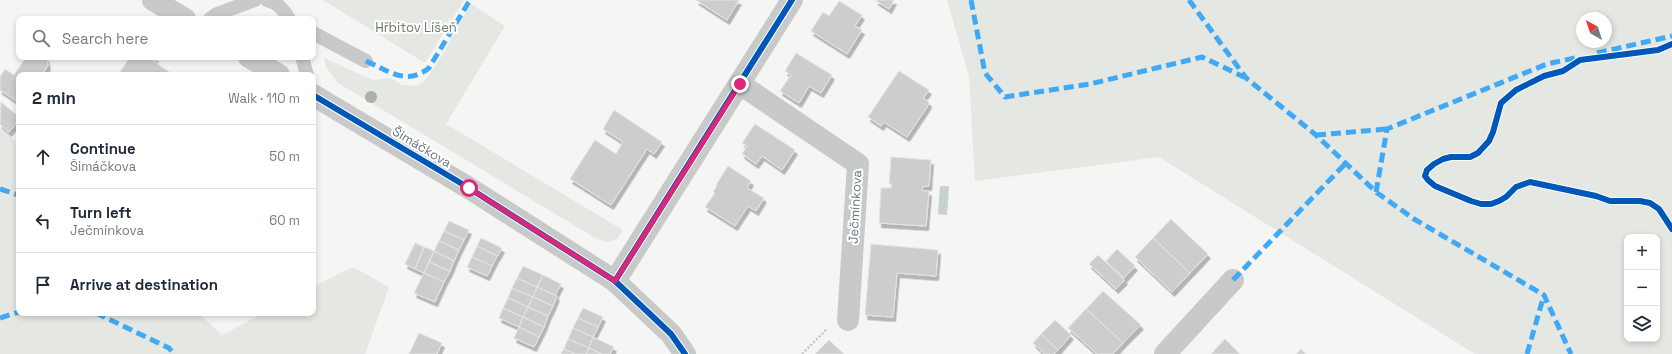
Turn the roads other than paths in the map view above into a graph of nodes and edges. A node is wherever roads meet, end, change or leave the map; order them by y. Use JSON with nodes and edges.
{"nodes":[{"id":1,"x":153,"y":0,"type":"edge"},
{"id":2,"x":255,"y":0,"type":"edge"},
{"id":3,"x":792,"y":0,"type":"edge"},
{"id":4,"x":273,"y":1,"type":"edge"},
{"id":5,"x":180,"y":16,"type":"edge"},
{"id":6,"x":214,"y":16,"type":"edge"},
{"id":7,"x":287,"y":16,"type":"edge"},
{"id":8,"x":316,"y":35,"type":"edge"},
{"id":9,"x":254,"y":60,"type":"edge"},
{"id":10,"x":303,"y":60,"type":"edge"},
{"id":11,"x":366,"y":61,"type":"dead end"},
{"id":12,"x":274,"y":72,"type":"edge"},
{"id":13,"x":306,"y":72,"type":"edge"},
{"id":14,"x":740,"y":84,"type":"junction"},
{"id":15,"x":316,"y":97,"type":"edge"},
{"id":16,"x":1233,"y":280,"type":"dead end"},
{"id":17,"x":615,"y":281,"type":"junction"},
{"id":18,"x":848,"y":320,"type":"road end"},
{"id":19,"x":685,"y":354,"type":"edge"},
{"id":20,"x":1165,"y":354,"type":"edge"}],
"edges":[{"from":1,"to":5,"type":"street"},
{"from":2,"to":6,"type":"lane"},
{"from":3,"to":14,"type":"street"},
{"from":4,"to":7,"type":"lane"},
{"from":8,"to":11,"type":"lane"},
{"from":9,"to":12,"type":"street"},
{"from":10,"to":13,"type":"lane"},
{"from":14,"to":17,"type":"street"},
{"from":14,"to":18,"type":"street","name":"Ječmínkova"},
{"from":15,"to":17,"type":"street","name":"Šimáčkova"},
{"from":16,"to":20,"type":"street"},
{"from":17,"to":19,"type":"street","name":"Šimáčkova"}]}
